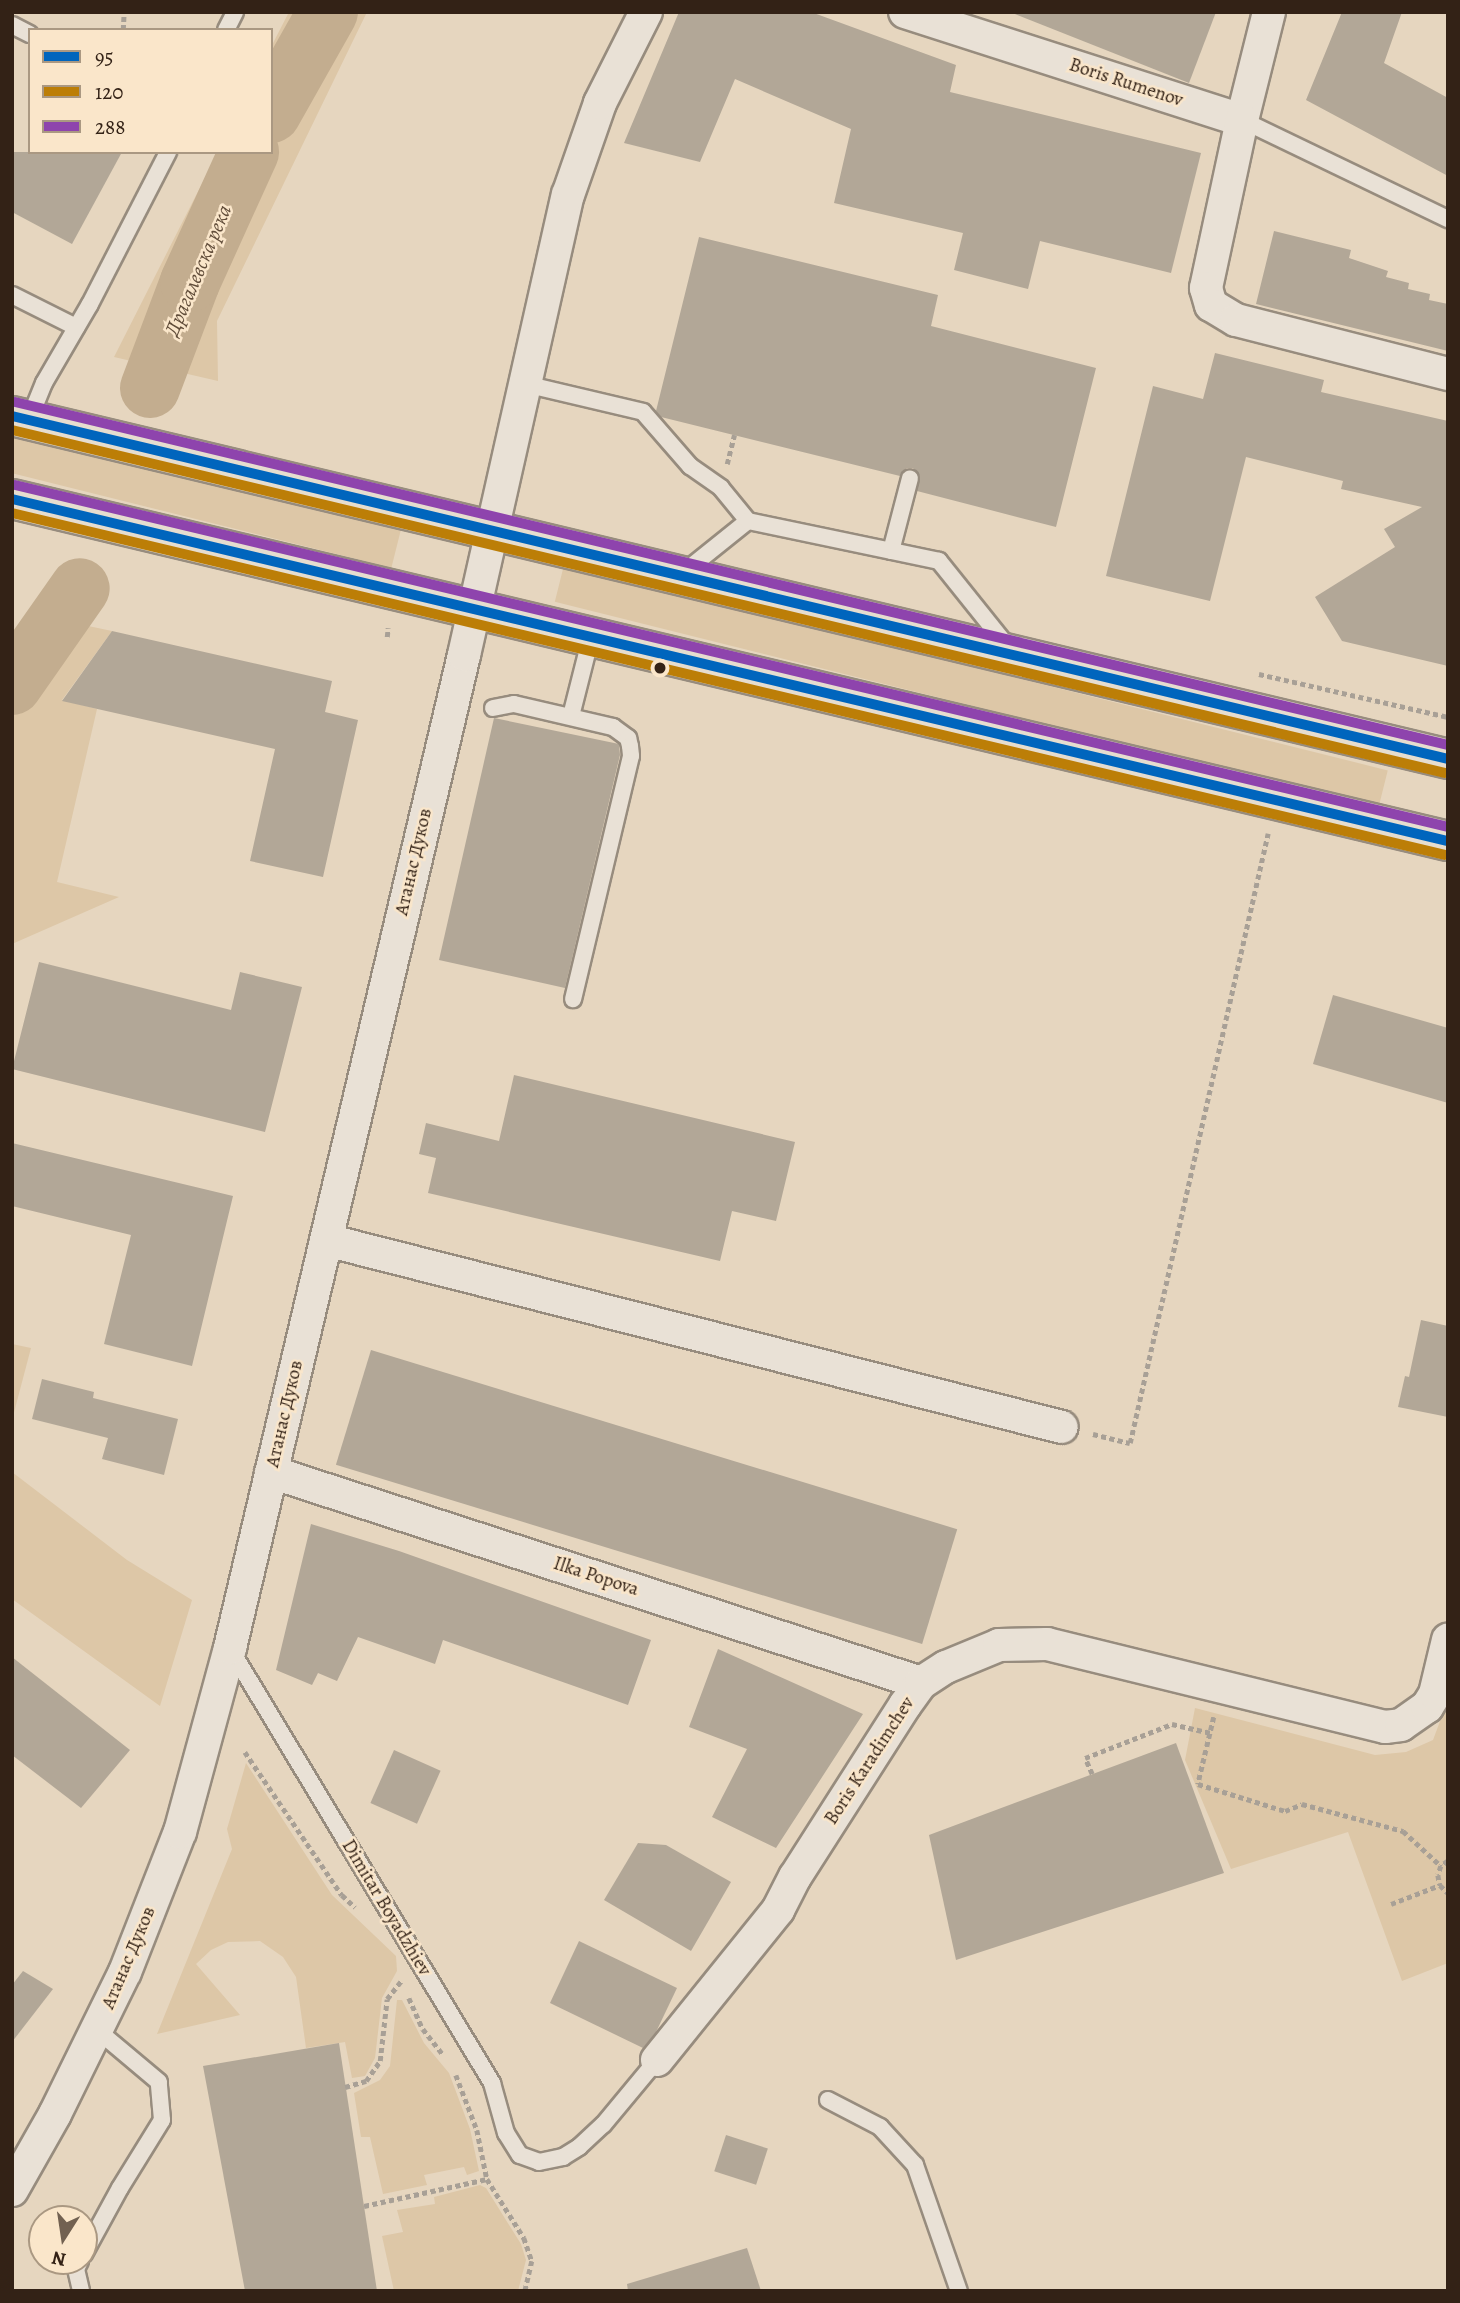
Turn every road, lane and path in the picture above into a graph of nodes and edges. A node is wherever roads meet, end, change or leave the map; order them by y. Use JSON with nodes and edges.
{"nodes":[{"id":1,"x":235,"y":12,"type":"edge"},
{"id":2,"x":646,"y":12,"type":"edge"},
{"id":3,"x":905,"y":12,"type":"edge"},
{"id":4,"x":1269,"y":12,"type":"edge"},
{"id":5,"x":12,"y":25,"type":"edge"},
{"id":6,"x":227,"y":28,"type":"edge"},
{"id":7,"x":28,"y":33,"type":"edge"},
{"id":8,"x":1242,"y":120,"type":"junction"},
{"id":9,"x":167,"y":154,"type":"edge"},
{"id":10,"x":1448,"y":219,"type":"edge"},
{"id":11,"x":12,"y":295,"type":"edge"},
{"id":12,"x":76,"y":327,"type":"junction"},
{"id":13,"x":1448,"y":374,"type":"edge"},
{"id":14,"x":525,"y":384,"type":"junction"},
{"id":15,"x":21,"y":418,"type":"edge"},
{"id":16,"x":910,"y":478,"type":"dead end"},
{"id":17,"x":12,"y":499,"type":"edge"},
{"id":18,"x":748,"y":521,"type":"junction"},
{"id":19,"x":492,"y":531,"type":"junction"},
{"id":20,"x":891,"y":551,"type":"junction"},
{"id":21,"x":679,"y":575,"type":"junction"},
{"id":22,"x":474,"y":609,"type":"junction"},
{"id":23,"x":388,"y":628,"type":"dead end"},
{"id":24,"x":387,"y":637,"type":"dead end"},
{"id":25,"x":591,"y":637,"type":"junction"},
{"id":26,"x":1016,"y":656,"type":"junction"},
{"id":27,"x":493,"y":708,"type":"dead end"},
{"id":28,"x":571,"y":716,"type":"junction"},
{"id":29,"x":1448,"y":759,"type":"edge"},
{"id":30,"x":1446,"y":833,"type":"edge"},
{"id":31,"x":1264,"y":850,"type":"dead end"},
{"id":32,"x":573,"y":999,"type":"dead end"},
{"id":33,"x":326,"y":1240,"type":"junction"},
{"id":34,"x":1062,"y":1427,"type":"joint"},
{"id":35,"x":271,"y":1472,"type":"junction"},
{"id":36,"x":1448,"y":1640,"type":"edge"},
{"id":37,"x":230,"y":1648,"type":"junction"},
{"id":38,"x":921,"y":1684,"type":"junction"},
{"id":39,"x":1221,"y":1688,"type":"junction"},
{"id":40,"x":1210,"y":1733,"type":"junction"},
{"id":41,"x":245,"y":1752,"type":"dead end"},
{"id":42,"x":1092,"y":1774,"type":"dead end"},
{"id":43,"x":1448,"y":1861,"type":"edge"},
{"id":44,"x":1441,"y":1866,"type":"junction"},
{"id":45,"x":1440,"y":1885,"type":"junction"},
{"id":46,"x":1448,"y":1893,"type":"edge"},
{"id":47,"x":1391,"y":1904,"type":"dead end"},
{"id":48,"x":359,"y":1911,"type":"dead end"},
{"id":49,"x":403,"y":1968,"type":"dead end"},
{"id":50,"x":401,"y":1981,"type":"junction"},
{"id":51,"x":97,"y":2030,"type":"junction"},
{"id":52,"x":446,"y":2058,"type":"dead end"},
{"id":53,"x":657,"y":2060,"type":"joint"},
{"id":54,"x":454,"y":2068,"type":"dead end"},
{"id":55,"x":345,"y":2087,"type":"dead end"},
{"id":56,"x":828,"y":2100,"type":"dead end"},
{"id":57,"x":540,"y":2162,"type":"joint"},
{"id":58,"x":487,"y":2179,"type":"junction"},
{"id":59,"x":12,"y":2190,"type":"edge"},
{"id":60,"x":364,"y":2206,"type":"dead end"},
{"id":61,"x":98,"y":2228,"type":"edge"},
{"id":62,"x":525,"y":2291,"type":"edge"},
{"id":63,"x":959,"y":2291,"type":"edge"}],
"edges":[{"from":1,"to":6,"type":"lane"},
{"from":2,"to":14,"type":"street","name":"Атанас Дуков"},
{"from":3,"to":8,"type":"street","name":"Boris Rumenov"},
{"from":4,"to":8,"type":"street"},
{"from":5,"to":7,"type":"lane"},
{"from":8,"to":10,"type":"lane"},
{"from":8,"to":13,"type":"street"},
{"from":9,"to":12,"type":"lane"},
{"from":11,"to":12,"type":"lane"},
{"from":12,"to":15,"type":"lane"},
{"from":14,"to":18,"type":"lane"},
{"from":14,"to":19,"type":"street","name":"Атанас Дуков"},
{"from":15,"to":19,"type":"main road"},
{"from":16,"to":20,"type":"lane"},
{"from":17,"to":22,"type":"main road"},
{"from":18,"to":20,"type":"lane"},
{"from":18,"to":21,"type":"lane"},
{"from":19,"to":21,"type":"main road"},
{"from":19,"to":22,"type":"street","name":"Атанас Дуков"},
{"from":20,"to":26,"type":"lane"},
{"from":21,"to":26,"type":"main road"},
{"from":22,"to":25,"type":"main road"},
{"from":22,"to":33,"type":"street","name":"Атанас Дуков"},
{"from":23,"to":24,"type":"path"},
{"from":25,"to":28,"type":"lane"},
{"from":25,"to":30,"type":"main road"},
{"from":26,"to":29,"type":"main road"},
{"from":27,"to":28,"type":"lane"},
{"from":28,"to":32,"type":"lane"},
{"from":31,"to":34,"type":"path"},
{"from":33,"to":34,"type":"street"},
{"from":33,"to":35,"type":"street","name":"Атанас Дуков"},
{"from":35,"to":37,"type":"street","name":"Атанас Дуков"},
{"from":35,"to":38,"type":"street","name":"Ilka Popova"},
{"from":36,"to":39,"type":"street","name":"Boris Karadimchev"},
{"from":37,"to":51,"type":"street","name":"Атанас Дуков"},
{"from":37,"to":57,"type":"lane","name":"Dimitar Boyadzhiev"},
{"from":38,"to":39,"type":"street","name":"Boris Karadimchev"},
{"from":38,"to":53,"type":"street","name":"Boris Karadimchev"},
{"from":39,"to":40,"type":"path"},
{"from":40,"to":42,"type":"path"},
{"from":40,"to":44,"type":"path"},
{"from":41,"to":48,"type":"path"},
{"from":43,"to":44,"type":"path"},
{"from":44,"to":45,"type":"path"},
{"from":45,"to":46,"type":"path"},
{"from":45,"to":47,"type":"path"},
{"from":49,"to":50,"type":"path"},
{"from":50,"to":52,"type":"path"},
{"from":50,"to":55,"type":"path"},
{"from":51,"to":59,"type":"street","name":"Атанас Дуков"},
{"from":51,"to":61,"type":"lane"},
{"from":53,"to":57,"type":"lane","name":"Boris Karadimchev"},
{"from":54,"to":58,"type":"path"},
{"from":56,"to":63,"type":"lane"},
{"from":58,"to":60,"type":"path"},
{"from":58,"to":62,"type":"path"}]}
